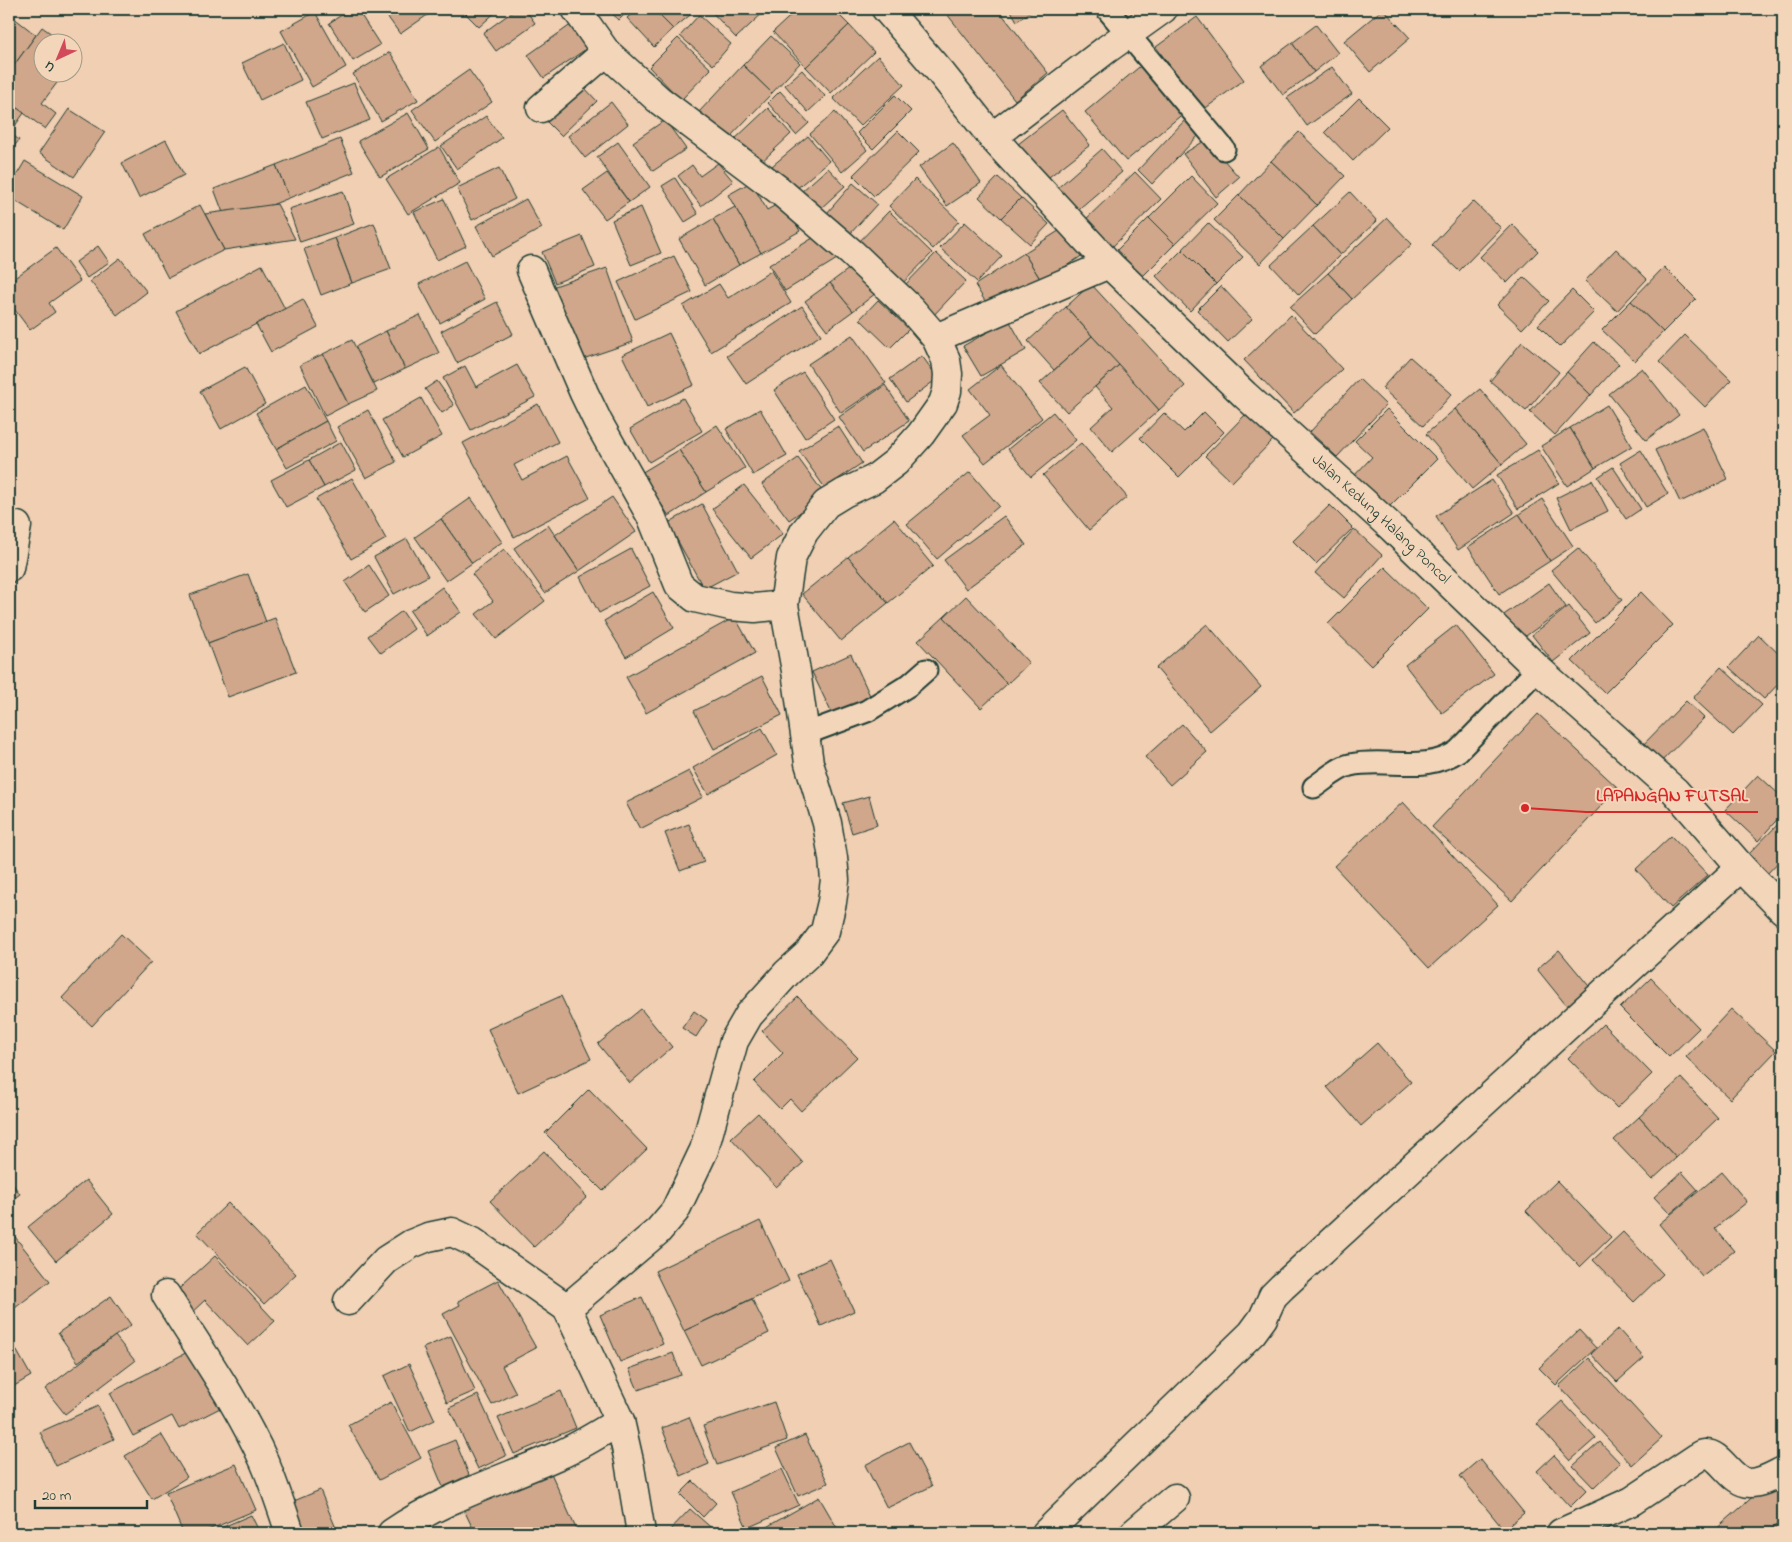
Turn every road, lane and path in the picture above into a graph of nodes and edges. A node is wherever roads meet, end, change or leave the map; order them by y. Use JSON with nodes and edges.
{"nodes":[{"id":1,"x":576,"y":9,"type":"edge"},
{"id":2,"x":886,"y":9,"type":"edge"},
{"id":3,"x":1107,"y":9,"type":"edge"},
{"id":4,"x":1163,"y":9,"type":"edge"},
{"id":5,"x":1128,"y":35,"type":"junction"},
{"id":6,"x":606,"y":52,"type":"junction"},
{"id":7,"x":541,"y":108,"type":"dead end"},
{"id":8,"x":992,"y":137,"type":"junction"},
{"id":9,"x":1224,"y":149,"type":"dead end"},
{"id":10,"x":1109,"y":264,"type":"junction"},
{"id":11,"x":531,"y":270,"type":"dead end"},
{"id":12,"x":936,"y":338,"type":"junction"},
{"id":13,"x":17,"y":526,"type":"dead end"},
{"id":14,"x":9,"y":568,"type":"edge"},
{"id":15,"x":784,"y":605,"type":"junction"},
{"id":16,"x":1538,"y":669,"type":"junction"},
{"id":17,"x":926,"y":670,"type":"dead end"},
{"id":18,"x":805,"y":734,"type":"junction"},
{"id":19,"x":1314,"y":787,"type":"dead end"},
{"id":20,"x":1741,"y":867,"type":"junction"},
{"id":21,"x":1783,"y":910,"type":"edge"},
{"id":22,"x":166,"y":1295,"type":"dead end"},
{"id":23,"x":348,"y":1301,"type":"dead end"},
{"id":24,"x":567,"y":1308,"type":"junction"},
{"id":25,"x":620,"y":1421,"type":"junction"},
{"id":26,"x":1783,"y":1471,"type":"edge"},
{"id":27,"x":1175,"y":1498,"type":"dead end"},
{"id":28,"x":1561,"y":1532,"type":"edge"},
{"id":29,"x":290,"y":1533,"type":"edge"},
{"id":30,"x":392,"y":1533,"type":"edge"},
{"id":31,"x":641,"y":1533,"type":"edge"},
{"id":32,"x":1046,"y":1533,"type":"edge"},
{"id":33,"x":1134,"y":1533,"type":"edge"}],
"edges":[{"from":1,"to":6,"type":"street"},
{"from":2,"to":8,"type":"street","name":"Jalan Kedung Halang Poncol"},
{"from":3,"to":5,"type":"lane"},
{"from":4,"to":5,"type":"street"},
{"from":5,"to":8,"type":"street"},
{"from":5,"to":9,"type":"lane"},
{"from":6,"to":7,"type":"street"},
{"from":6,"to":12,"type":"street"},
{"from":8,"to":10,"type":"street","name":"Jalan Kedung Halang Poncol"},
{"from":10,"to":12,"type":"street"},
{"from":10,"to":16,"type":"street","name":"Jalan Kedung Halang Poncol"},
{"from":11,"to":15,"type":"street"},
{"from":12,"to":15,"type":"street"},
{"from":13,"to":14,"type":"street"},
{"from":15,"to":18,"type":"street"},
{"from":16,"to":19,"type":"lane"},
{"from":16,"to":20,"type":"street","name":"Jalan Kedung Halang Poncol"},
{"from":17,"to":18,"type":"lane"},
{"from":18,"to":24,"type":"street"},
{"from":20,"to":21,"type":"street","name":"Jalan Kedung Halang Poncol"},
{"from":20,"to":32,"type":"street"},
{"from":22,"to":29,"type":"street"},
{"from":23,"to":24,"type":"street"},
{"from":24,"to":25,"type":"street"},
{"from":25,"to":30,"type":"street"},
{"from":25,"to":31,"type":"street"},
{"from":26,"to":28,"type":"street"},
{"from":27,"to":33,"type":"street"}]}
